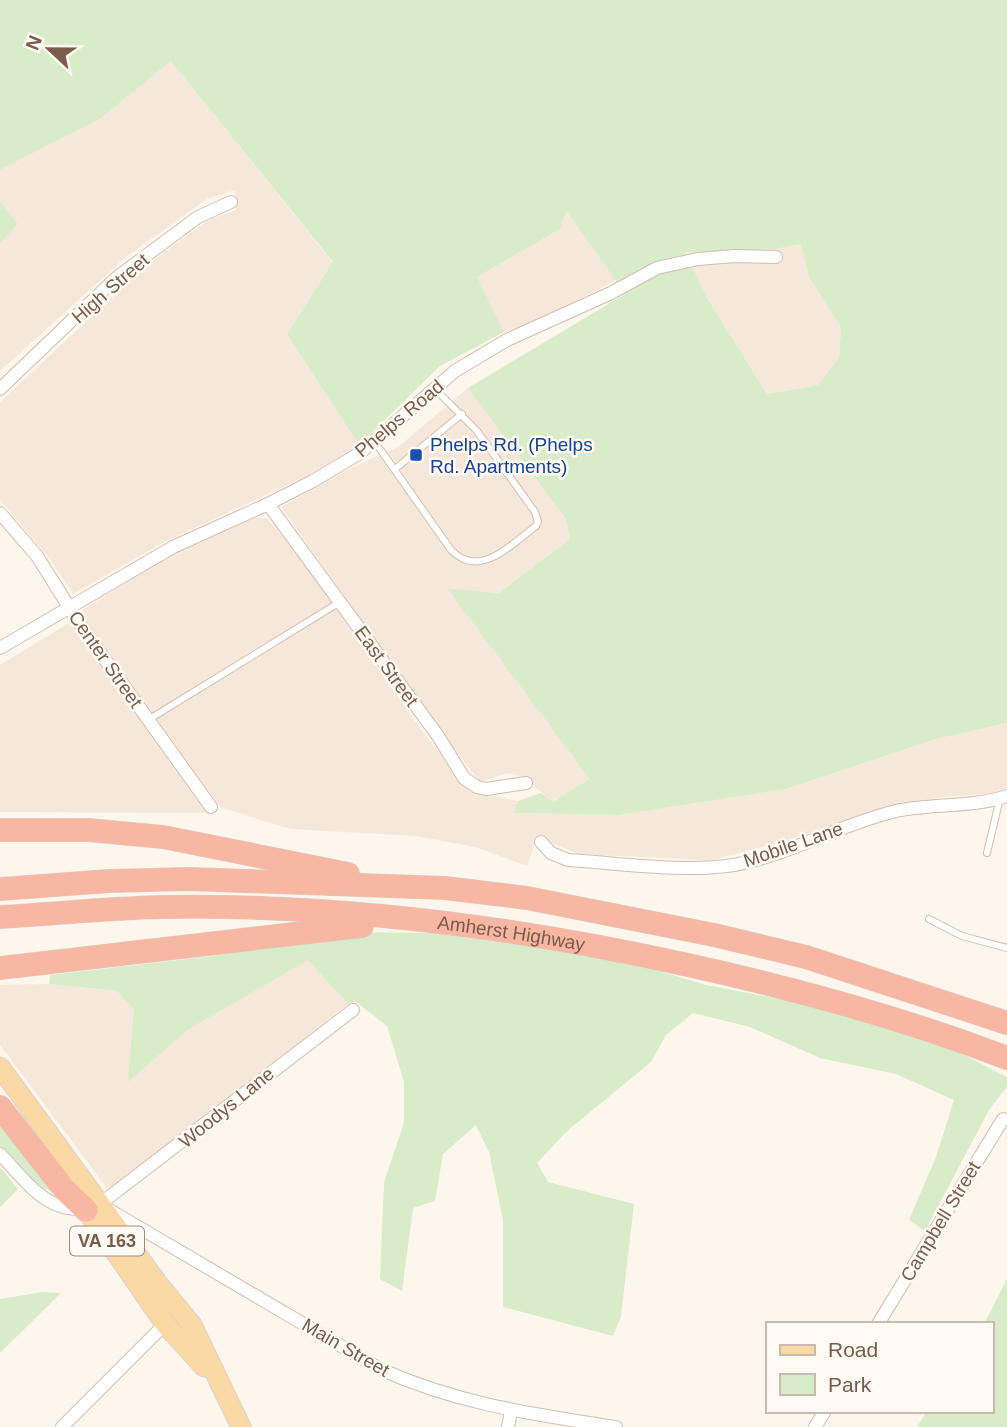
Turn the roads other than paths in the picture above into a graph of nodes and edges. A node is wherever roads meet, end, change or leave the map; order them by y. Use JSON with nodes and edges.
{"nodes":[{"id":1,"x":231,"y":202,"type":"dead end"},
{"id":2,"x":776,"y":257,"type":"dead end"},
{"id":3,"x":434,"y":388,"type":"junction"},
{"id":4,"x":0,"y":390,"type":"edge"},
{"id":5,"x":462,"y":415,"type":"junction"},
{"id":6,"x":375,"y":442,"type":"junction"},
{"id":7,"x":395,"y":469,"type":"junction"},
{"id":8,"x":268,"y":504,"type":"junction"},
{"id":9,"x":0,"y":513,"type":"edge"},
{"id":10,"x":341,"y":601,"type":"junction"},
{"id":11,"x":69,"y":608,"type":"junction"},
{"id":12,"x":0,"y":648,"type":"edge"},
{"id":13,"x":148,"y":720,"type":"junction"},
{"id":14,"x":526,"y":783,"type":"dead end"},
{"id":15,"x":1003,"y":797,"type":"edge"},
{"id":16,"x":211,"y":807,"type":"dead end"},
{"id":17,"x":0,"y":830,"type":"edge"},
{"id":18,"x":541,"y":842,"type":"dead end"},
{"id":19,"x":987,"y":853,"type":"dead end"},
{"id":20,"x":445,"y":888,"type":"junction"},
{"id":21,"x":0,"y":889,"type":"edge"},
{"id":22,"x":0,"y":917,"type":"edge"},
{"id":23,"x":929,"y":919,"type":"dead end"},
{"id":24,"x":468,"y":926,"type":"junction"},
{"id":25,"x":1007,"y":948,"type":"edge"},
{"id":26,"x":0,"y":968,"type":"edge"},
{"id":27,"x":353,"y":1010,"type":"dead end"},
{"id":28,"x":1007,"y":1023,"type":"edge"},
{"id":29,"x":1007,"y":1058,"type":"edge"},
{"id":30,"x":0,"y":1068,"type":"edge"},
{"id":31,"x":0,"y":1096,"type":"edge"},
{"id":32,"x":0,"y":1107,"type":"edge"},
{"id":33,"x":1003,"y":1119,"type":"dead end"},
{"id":34,"x":0,"y":1153,"type":"edge"},
{"id":35,"x":93,"y":1207,"type":"junction"},
{"id":36,"x":878,"y":1322,"type":"edge"},
{"id":37,"x":165,"y":1324,"type":"junction"},
{"id":38,"x":219,"y":1383,"type":"junction"},
{"id":39,"x":511,"y":1411,"type":"junction"},
{"id":40,"x":62,"y":1427,"type":"edge"},
{"id":41,"x":241,"y":1427,"type":"edge"},
{"id":42,"x":508,"y":1427,"type":"edge"},
{"id":43,"x":615,"y":1427,"type":"edge"}],
"edges":[{"from":1,"to":4,"type":"street","name":"High Street"},
{"from":2,"to":3,"type":"street","name":"Phelps Road"},
{"from":3,"to":5,"type":"lane"},
{"from":3,"to":6,"type":"street","name":"Phelps Road"},
{"from":5,"to":7,"type":"lane"},
{"from":5,"to":7,"type":"lane"},
{"from":6,"to":7,"type":"lane"},
{"from":6,"to":8,"type":"street","name":"Phelps Road"},
{"from":8,"to":10,"type":"street","name":"East Street"},
{"from":8,"to":11,"type":"street","name":"Phelps Road"},
{"from":9,"to":11,"type":"street","name":"Center Street"},
{"from":10,"to":13,"type":"lane"},
{"from":10,"to":14,"type":"street","name":"East Street"},
{"from":11,"to":12,"type":"street","name":"Phelps Road"},
{"from":11,"to":13,"type":"street","name":"Center Street"},
{"from":13,"to":16,"type":"street","name":"Center Street"},
{"from":15,"to":18,"type":"street","name":"Mobile Lane"},
{"from":15,"to":19,"type":"lane"},
{"from":17,"to":20,"type":"highway"},
{"from":20,"to":21,"type":"highway","name":"Amherst Highway"},
{"from":20,"to":28,"type":"highway","name":"Amherst Highway"},
{"from":22,"to":24,"type":"highway","name":"Amherst Highway"},
{"from":23,"to":25,"type":"lane"},
{"from":24,"to":26,"type":"highway"},
{"from":24,"to":29,"type":"highway","name":"Amherst Highway"},
{"from":27,"to":35,"type":"street","name":"Woodys Lane"},
{"from":30,"to":35,"type":"main road","number":"VA 163"},
{"from":31,"to":35,"type":"main road","number":"VA 163"},
{"from":32,"to":35,"type":"highway"},
{"from":33,"to":36,"type":"street","name":"Campbell Street"},
{"from":34,"to":35,"type":"street"},
{"from":35,"to":37,"type":"main road","number":"VA 163"},
{"from":35,"to":38,"type":"main road","number":"VA 163"},
{"from":35,"to":39,"type":"street","name":"Main Street"},
{"from":37,"to":38,"type":"main road","number":"VA 163"},
{"from":37,"to":40,"type":"street"},
{"from":38,"to":41,"type":"main road","number":"VA 163"},
{"from":39,"to":42,"type":"street"},
{"from":39,"to":43,"type":"street","name":"Main Street"}]}
